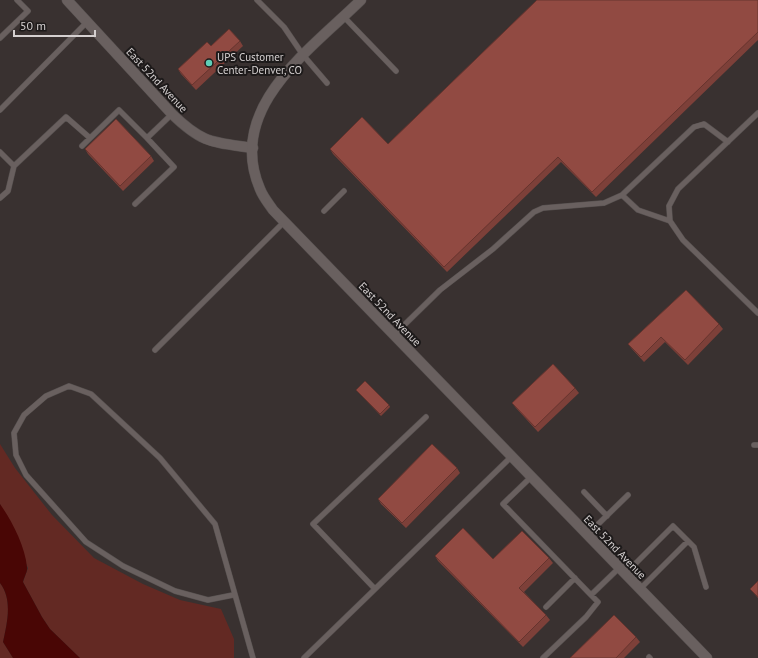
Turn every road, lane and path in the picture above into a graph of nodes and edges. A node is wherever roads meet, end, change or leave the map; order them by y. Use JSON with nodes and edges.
{"nodes":[{"id":1,"x":17,"y":0,"type":"edge"},
{"id":2,"x":67,"y":0,"type":"edge"},
{"id":3,"x":257,"y":0,"type":"edge"},
{"id":4,"x":361,"y":0,"type":"edge"},
{"id":5,"x":344,"y":17,"type":"junction"},
{"id":6,"x":87,"y":22,"type":"junction"},
{"id":7,"x":0,"y":38,"type":"edge"},
{"id":8,"x":303,"y":55,"type":"junction"},
{"id":9,"x":396,"y":71,"type":"dead end"},
{"id":10,"x":327,"y":83,"type":"dead end"},
{"id":11,"x":0,"y":110,"type":"edge"},
{"id":12,"x":758,"y":113,"type":"edge"},
{"id":13,"x":172,"y":114,"type":"junction"},
{"id":14,"x":90,"y":138,"type":"junction"},
{"id":15,"x":147,"y":138,"type":"junction"},
{"id":16,"x":728,"y":142,"type":"junction"},
{"id":17,"x":82,"y":146,"type":"dead end"},
{"id":18,"x":253,"y":148,"type":"junction"},
{"id":19,"x":0,"y":152,"type":"edge"},
{"id":20,"x":14,"y":166,"type":"junction"},
{"id":21,"x":344,"y":190,"type":"dead end"},
{"id":22,"x":622,"y":195,"type":"junction"},
{"id":23,"x":0,"y":198,"type":"edge"},
{"id":24,"x":135,"y":204,"type":"dead end"},
{"id":25,"x":324,"y":211,"type":"dead end"},
{"id":26,"x":670,"y":221,"type":"junction"},
{"id":27,"x":284,"y":222,"type":"junction"},
{"id":28,"x":758,"y":313,"type":"edge"},
{"id":29,"x":394,"y":335,"type":"junction"},
{"id":30,"x":155,"y":350,"type":"dead end"},
{"id":31,"x":426,"y":416,"type":"dead end"},
{"id":32,"x":511,"y":457,"type":"junction"},
{"id":33,"x":531,"y":477,"type":"junction"},
{"id":34,"x":584,"y":492,"type":"dead end"},
{"id":35,"x":628,"y":495,"type":"dead end"},
{"id":36,"x":607,"y":516,"type":"junction"},
{"id":37,"x":587,"y":535,"type":"junction"},
{"id":38,"x":688,"y":541,"type":"junction"},
{"id":39,"x":622,"y":571,"type":"junction"},
{"id":40,"x":574,"y":578,"type":"junction"},
{"id":41,"x":706,"y":587,"type":"dead end"},
{"id":42,"x":375,"y":589,"type":"junction"},
{"id":43,"x":640,"y":589,"type":"junction"},
{"id":44,"x":234,"y":595,"type":"junction"},
{"id":45,"x":591,"y":595,"type":"junction"},
{"id":46,"x":546,"y":607,"type":"dead end"},
{"id":47,"x":253,"y":658,"type":"edge"},
{"id":48,"x":304,"y":658,"type":"edge"},
{"id":49,"x":543,"y":658,"type":"edge"},
{"id":50,"x":707,"y":658,"type":"edge"}],
"edges":[{"from":1,"to":7,"type":"lane"},
{"from":2,"to":6,"type":"street","name":"East 52nd Avenue"},
{"from":3,"to":8,"type":"lane"},
{"from":4,"to":5,"type":"street"},
{"from":5,"to":8,"type":"street"},
{"from":5,"to":9,"type":"lane"},
{"from":6,"to":11,"type":"lane"},
{"from":6,"to":13,"type":"street","name":"East 52nd Avenue"},
{"from":8,"to":10,"type":"lane"},
{"from":8,"to":18,"type":"street"},
{"from":12,"to":16,"type":"lane"},
{"from":13,"to":15,"type":"lane"},
{"from":13,"to":18,"type":"street","name":"East 52nd Avenue"},
{"from":14,"to":15,"type":"lane"},
{"from":14,"to":17,"type":"lane"},
{"from":14,"to":20,"type":"lane"},
{"from":15,"to":24,"type":"lane"},
{"from":16,"to":22,"type":"lane"},
{"from":16,"to":26,"type":"lane"},
{"from":18,"to":27,"type":"street","name":"East 52nd Avenue"},
{"from":19,"to":20,"type":"lane"},
{"from":20,"to":23,"type":"lane"},
{"from":21,"to":25,"type":"lane"},
{"from":22,"to":26,"type":"lane"},
{"from":22,"to":29,"type":"lane"},
{"from":26,"to":28,"type":"lane"},
{"from":27,"to":29,"type":"street","name":"East 52nd Avenue"},
{"from":27,"to":30,"type":"lane"},
{"from":29,"to":32,"type":"street","name":"East 52nd Avenue"},
{"from":31,"to":42,"type":"lane"},
{"from":32,"to":33,"type":"street","name":"East 52nd Avenue"},
{"from":32,"to":42,"type":"lane"},
{"from":33,"to":37,"type":"street","name":"East 52nd Avenue"},
{"from":33,"to":40,"type":"lane"},
{"from":34,"to":36,"type":"lane"},
{"from":35,"to":36,"type":"lane"},
{"from":36,"to":37,"type":"lane"},
{"from":37,"to":39,"type":"street","name":"East 52nd Avenue"},
{"from":38,"to":39,"type":"lane"},
{"from":38,"to":41,"type":"lane"},
{"from":38,"to":43,"type":"lane"},
{"from":39,"to":43,"type":"street","name":"East 52nd Avenue"},
{"from":39,"to":45,"type":"lane"},
{"from":40,"to":45,"type":"lane"},
{"from":40,"to":46,"type":"lane"},
{"from":42,"to":48,"type":"lane"},
{"from":43,"to":50,"type":"street","name":"East 52nd Avenue"},
{"from":44,"to":44,"type":"lane"},
{"from":44,"to":47,"type":"lane"},
{"from":45,"to":49,"type":"lane"}]}
